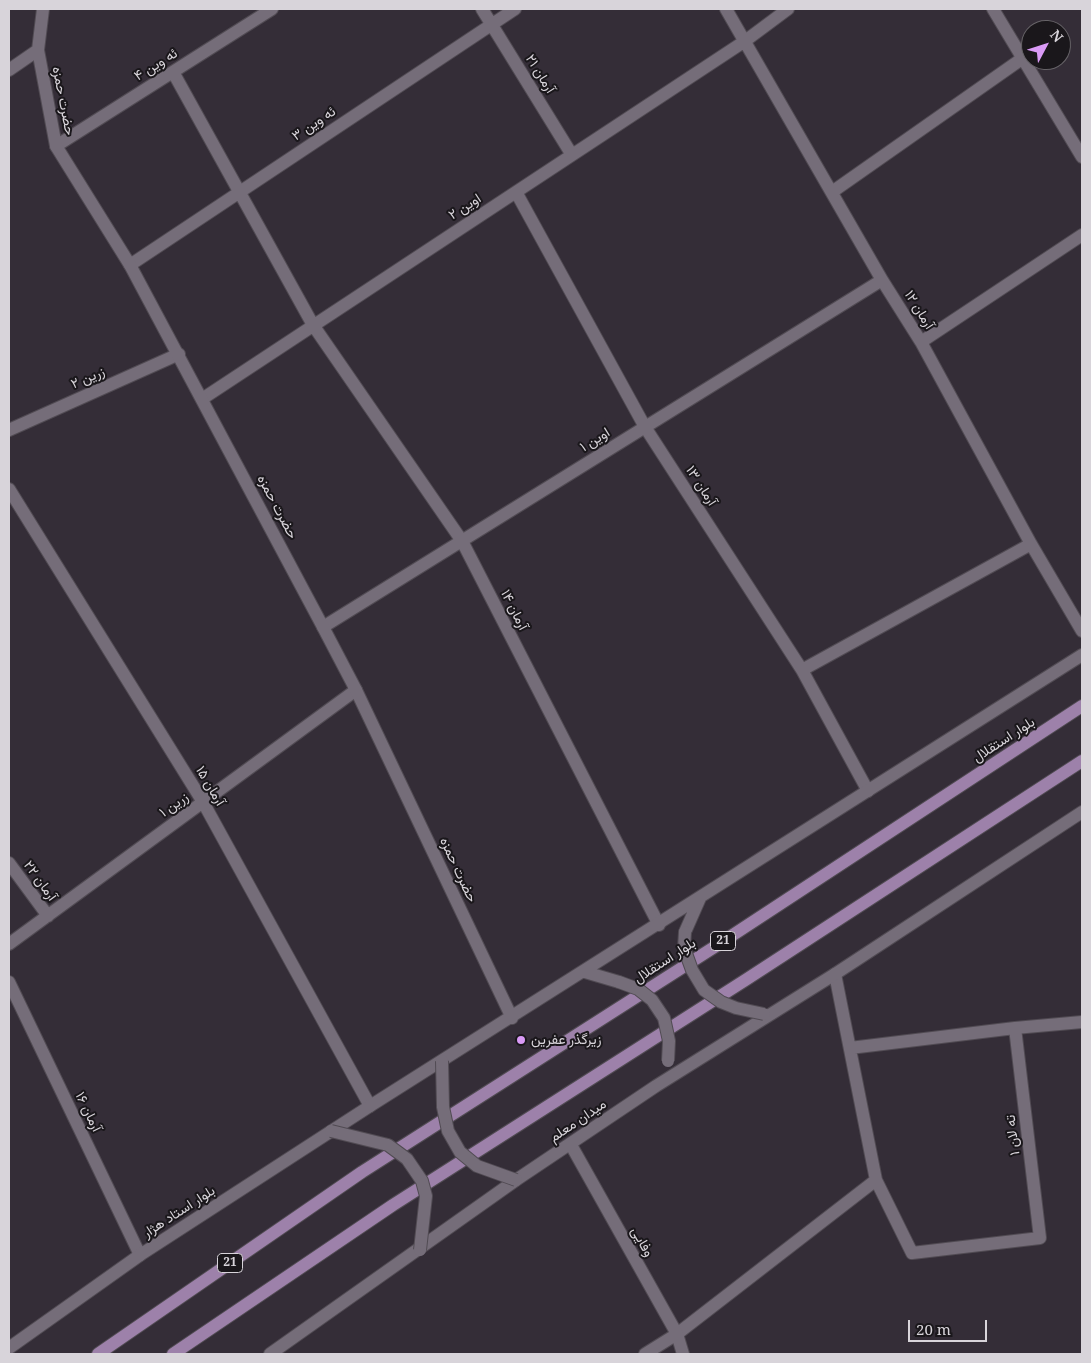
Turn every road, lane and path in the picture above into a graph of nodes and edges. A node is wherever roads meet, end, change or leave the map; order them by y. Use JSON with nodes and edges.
{"nodes":[{"id":1,"x":43,"y":9,"type":"edge"},
{"id":2,"x":272,"y":9,"type":"edge"},
{"id":3,"x":482,"y":9,"type":"edge"},
{"id":4,"x":515,"y":9,"type":"edge"},
{"id":5,"x":726,"y":9,"type":"edge"},
{"id":6,"x":788,"y":9,"type":"edge"},
{"id":7,"x":993,"y":9,"type":"edge"},
{"id":8,"x":491,"y":24,"type":"junction"},
{"id":9,"x":745,"y":41,"type":"junction"},
{"id":10,"x":38,"y":50,"type":"junction"},
{"id":11,"x":1021,"y":55,"type":"edge"},
{"id":12,"x":1021,"y":59,"type":"edge"},
{"id":13,"x":9,"y":70,"type":"edge"},
{"id":14,"x":1030,"y":70,"type":"edge"},
{"id":15,"x":173,"y":72,"type":"junction"},
{"id":16,"x":56,"y":146,"type":"junction"},
{"id":17,"x":572,"y":155,"type":"junction"},
{"id":18,"x":1082,"y":157,"type":"edge"},
{"id":19,"x":516,"y":192,"type":"junction"},
{"id":20,"x":832,"y":192,"type":"junction"},
{"id":21,"x":238,"y":193,"type":"junction"},
{"id":22,"x":1082,"y":235,"type":"edge"},
{"id":23,"x":130,"y":265,"type":"junction"},
{"id":24,"x":882,"y":280,"type":"junction"},
{"id":25,"x":313,"y":326,"type":"junction"},
{"id":26,"x":921,"y":342,"type":"junction"},
{"id":27,"x":179,"y":354,"type":"junction"},
{"id":28,"x":202,"y":399,"type":"junction"},
{"id":29,"x":645,"y":427,"type":"junction"},
{"id":30,"x":9,"y":430,"type":"edge"},
{"id":31,"x":9,"y":489,"type":"edge"},
{"id":32,"x":462,"y":541,"type":"junction"},
{"id":33,"x":1031,"y":544,"type":"junction"},
{"id":34,"x":324,"y":627,"type":"junction"},
{"id":35,"x":1082,"y":631,"type":"edge"},
{"id":36,"x":1082,"y":656,"type":"edge"},
{"id":37,"x":802,"y":670,"type":"junction"},
{"id":38,"x":356,"y":690,"type":"junction"},
{"id":39,"x":1082,"y":706,"type":"edge"},
{"id":40,"x":1082,"y":760,"type":"edge"},
{"id":41,"x":868,"y":792,"type":"junction"},
{"id":42,"x":203,"y":802,"type":"junction"},
{"id":43,"x":1082,"y":812,"type":"edge"},
{"id":44,"x":9,"y":863,"type":"edge"},
{"id":45,"x":700,"y":898,"type":"junction"},
{"id":46,"x":48,"y":916,"type":"junction"},
{"id":47,"x":659,"y":925,"type":"junction"},
{"id":48,"x":9,"y":944,"type":"edge"},
{"id":49,"x":585,"y":972,"type":"junction"},
{"id":50,"x":835,"y":974,"type":"junction"},
{"id":51,"x":9,"y":982,"type":"edge"},
{"id":52,"x":769,"y":1014,"type":"junction"},
{"id":53,"x":512,"y":1018,"type":"junction"},
{"id":54,"x":1082,"y":1022,"type":"edge"},
{"id":55,"x":1015,"y":1028,"type":"junction"},
{"id":56,"x":850,"y":1048,"type":"junction"},
{"id":57,"x":442,"y":1061,"type":"junction"},
{"id":58,"x":656,"y":1086,"type":"junction"},
{"id":59,"x":370,"y":1106,"type":"junction"},
{"id":60,"x":331,"y":1131,"type":"junction"},
{"id":61,"x":570,"y":1145,"type":"junction"},
{"id":62,"x":516,"y":1180,"type":"junction"},
{"id":63,"x":876,"y":1180,"type":"junction"},
{"id":64,"x":420,"y":1250,"type":"junction"},
{"id":65,"x":140,"y":1255,"type":"junction"},
{"id":66,"x":677,"y":1334,"type":"junction"},
{"id":67,"x":9,"y":1348,"type":"edge"},
{"id":68,"x":98,"y":1354,"type":"edge"},
{"id":69,"x":174,"y":1354,"type":"edge"},
{"id":70,"x":270,"y":1354,"type":"edge"},
{"id":71,"x":645,"y":1354,"type":"edge"},
{"id":72,"x":683,"y":1354,"type":"edge"}],
"edges":[{"from":1,"to":10,"type":"street","name":"حضرت حمزه"},
{"from":2,"to":15,"type":"street","name":"ئه وین ۴"},
{"from":3,"to":8,"type":"street","name":"آرمان ۲۱"},
{"from":4,"to":8,"type":"street","name":"ئه وین ۳"},
{"from":5,"to":9,"type":"street","name":"آرمان ۱۲"},
{"from":6,"to":9,"type":"street","name":"اوین ۲"},
{"from":7,"to":11,"type":"street"},
{"from":8,"to":17,"type":"street","name":"آرمان ۲۱"},
{"from":8,"to":21,"type":"street","name":"ئه وین ۳"},
{"from":9,"to":17,"type":"street","name":"اوین ۲"},
{"from":9,"to":20,"type":"street","name":"آرمان ۱۲"},
{"from":10,"to":13,"type":"street"},
{"from":10,"to":16,"type":"street","name":"حضرت حمزه"},
{"from":12,"to":20,"type":"street"},
{"from":14,"to":18,"type":"street"},
{"from":15,"to":16,"type":"street","name":"ئه وین ۴"},
{"from":15,"to":21,"type":"street","name":"آرمان ۱۴"},
{"from":16,"to":23,"type":"street","name":"حضرت حمزه"},
{"from":17,"to":19,"type":"street","name":"اوین ۲"},
{"from":19,"to":25,"type":"street","name":"اوین ۲"},
{"from":19,"to":29,"type":"street","name":"آرمان ۱۳"},
{"from":20,"to":24,"type":"street","name":"آرمان ۱۲"},
{"from":21,"to":23,"type":"street","name":"ئه وین ۳"},
{"from":21,"to":25,"type":"street","name":"آرمان ۱۴"},
{"from":22,"to":26,"type":"street"},
{"from":23,"to":27,"type":"street","name":"حضرت حمزه"},
{"from":24,"to":26,"type":"street","name":"آرمان ۱۲"},
{"from":24,"to":29,"type":"street","name":"اوین ۱"},
{"from":25,"to":28,"type":"street","name":"اوین ۲"},
{"from":25,"to":32,"type":"street","name":"آرمان ۱۴"},
{"from":26,"to":33,"type":"street","name":"آرمان ۱۲"},
{"from":27,"to":28,"type":"street","name":"حضرت حمزه"},
{"from":27,"to":30,"type":"street","name":"زرین ۲"},
{"from":28,"to":34,"type":"street","name":"حضرت حمزه"},
{"from":29,"to":32,"type":"street","name":"اوین ۱"},
{"from":29,"to":37,"type":"street","name":"آرمان ۱۳"},
{"from":31,"to":42,"type":"street","name":"آرمان ۱۵"},
{"from":32,"to":34,"type":"street","name":"اوین ۱"},
{"from":32,"to":47,"type":"street","name":"آرمان ۱۴"},
{"from":33,"to":35,"type":"street","name":"آرمان ۱۲"},
{"from":33,"to":37,"type":"street"},
{"from":34,"to":38,"type":"street","name":"حضرت حمزه"},
{"from":36,"to":41,"type":"street"},
{"from":37,"to":41,"type":"street","name":"آرمان ۱۳"},
{"from":38,"to":42,"type":"street","name":"زرین ۱"},
{"from":38,"to":53,"type":"street","name":"حضرت حمزه"},
{"from":39,"to":68,"type":"main road","name":"بلوار استقلال","number":"21"},
{"from":40,"to":69,"type":"main road"},
{"from":41,"to":45,"type":"street"},
{"from":42,"to":46,"type":"street","name":"زرین ۱"},
{"from":42,"to":59,"type":"street","name":"آرمان ۱۵"},
{"from":43,"to":50,"type":"street","name":"میدان معلم"},
{"from":44,"to":46,"type":"street","name":"آرمان ۲۲"},
{"from":45,"to":47,"type":"street"},
{"from":45,"to":52,"type":"street","bridge":true},
{"from":46,"to":48,"type":"street","name":"زرین ۱"},
{"from":47,"to":49,"type":"street"},
{"from":49,"to":53,"type":"street"},
{"from":49,"to":58,"type":"street","bridge":true},
{"from":50,"to":52,"type":"street","name":"میدان معلم"},
{"from":50,"to":56,"type":"street"},
{"from":51,"to":65,"type":"street","name":"آرمان ۱۶"},
{"from":52,"to":58,"type":"street","name":"میدان معلم"},
{"from":53,"to":57,"type":"street"},
{"from":54,"to":55,"type":"street"},
{"from":55,"to":56,"type":"street"},
{"from":55,"to":63,"type":"street","name":"ته لان ۱"},
{"from":56,"to":63,"type":"street"},
{"from":57,"to":59,"type":"street","name":"بلوار استاد هژار"},
{"from":57,"to":62,"type":"street","bridge":true},
{"from":58,"to":61,"type":"street","name":"میدان معلم"},
{"from":59,"to":60,"type":"street","name":"بلوار استاد هژار"},
{"from":60,"to":64,"type":"street","bridge":true},
{"from":60,"to":65,"type":"street","name":"بلوار استاد هژار"},
{"from":61,"to":62,"type":"street","name":"میدان معلم"},
{"from":61,"to":66,"type":"street","name":"وفایی"},
{"from":62,"to":64,"type":"street"},
{"from":63,"to":66,"type":"street"},
{"from":64,"to":70,"type":"street"},
{"from":65,"to":67,"type":"street","name":"بلوار استاد هژار"},
{"from":66,"to":71,"type":"street"},
{"from":66,"to":72,"type":"street","name":"وفایی"}]}
